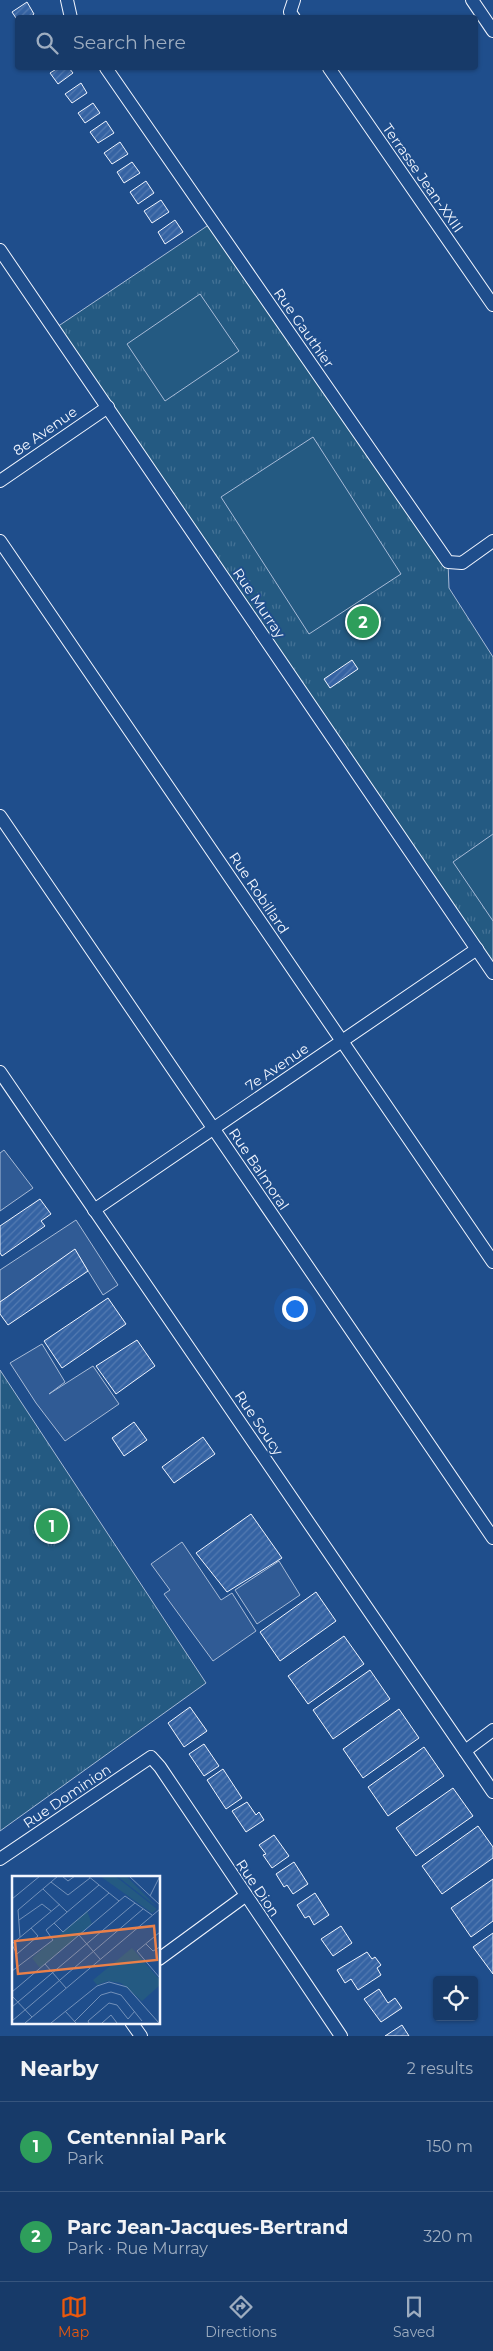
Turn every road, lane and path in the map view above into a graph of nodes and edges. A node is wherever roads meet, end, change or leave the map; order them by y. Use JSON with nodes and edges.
{"nodes":[{"id":1,"x":67,"y":0,"type":"edge"},
{"id":2,"x":294,"y":0,"type":"edge"},
{"id":3,"x":472,"y":0,"type":"edge"},
{"id":4,"x":70,"y":15,"type":"edge"},
{"id":5,"x":292,"y":15,"type":"edge"},
{"id":6,"x":493,"y":31,"type":"edge"},
{"id":7,"x":107,"y":70,"type":"edge"},
{"id":8,"x":330,"y":70,"type":"edge"},
{"id":9,"x":0,"y":250,"type":"edge"},
{"id":10,"x":493,"y":305,"type":"edge"},
{"id":11,"x":108,"y":407,"type":"junction"},
{"id":12,"x":0,"y":481,"type":"edge"},
{"id":13,"x":493,"y":541,"type":"edge"},
{"id":14,"x":0,"y":542,"type":"edge"},
{"id":15,"x":0,"y":816,"type":"edge"},
{"id":16,"x":477,"y":949,"type":"junction"},
{"id":17,"x":493,"y":973,"type":"edge"},
{"id":18,"x":342,"y":1041,"type":"junction"},
{"id":19,"x":0,"y":1072,"type":"edge"},
{"id":20,"x":214,"y":1129,"type":"junction"},
{"id":21,"x":94,"y":1210,"type":"junction"},
{"id":22,"x":493,"y":1262,"type":"edge"},
{"id":23,"x":493,"y":1538,"type":"edge"},
{"id":24,"x":493,"y":1730,"type":"edge"},
{"id":25,"x":465,"y":1751,"type":"junction"},
{"id":26,"x":151,"y":1757,"type":"joint"},
{"id":27,"x":493,"y":1792,"type":"edge"},
{"id":28,"x":0,"y":1860,"type":"edge"},
{"id":29,"x":245,"y":1896,"type":"junction"},
{"id":30,"x":160,"y":1958,"type":"edge"},
{"id":31,"x":132,"y":2024,"type":"edge"},
{"id":32,"x":141,"y":2036,"type":"edge"},
{"id":33,"x":341,"y":2036,"type":"edge"}],
"edges":[{"from":1,"to":4,"type":"street"},
{"from":2,"to":5,"type":"street"},
{"from":3,"to":6,"type":"street"},
{"from":7,"to":13,"type":"street","name":"Rue Gauthier"},
{"from":8,"to":10,"type":"street","name":"Terrasse Jean-XXIII"},
{"from":9,"to":11,"type":"street","name":"Rue Murray"},
{"from":11,"to":12,"type":"street","name":"8e Avenue"},
{"from":11,"to":16,"type":"street","name":"Rue Murray"},
{"from":14,"to":18,"type":"street","name":"Rue Robillard"},
{"from":15,"to":20,"type":"street","name":"Rue Balmoral"},
{"from":16,"to":17,"type":"street","name":"Rue Murray"},
{"from":16,"to":18,"type":"street","name":"7e Avenue"},
{"from":18,"to":20,"type":"street","name":"7e Avenue"},
{"from":18,"to":22,"type":"street","name":"Rue Robillard"},
{"from":19,"to":21,"type":"street","name":"Rue Soucy"},
{"from":20,"to":21,"type":"street","name":"7e Avenue"},
{"from":20,"to":23,"type":"street","name":"Rue Balmoral"},
{"from":21,"to":25,"type":"street","name":"Rue Soucy"},
{"from":24,"to":25,"type":"street"},
{"from":25,"to":27,"type":"street","name":"Rue Soucy"},
{"from":26,"to":28,"type":"street","name":"Rue Dominion"},
{"from":26,"to":29,"type":"street","name":"Rue Dion"},
{"from":29,"to":30,"type":"street"},
{"from":29,"to":33,"type":"street","name":"Rue Dion"},
{"from":31,"to":32,"type":"street"}]}
